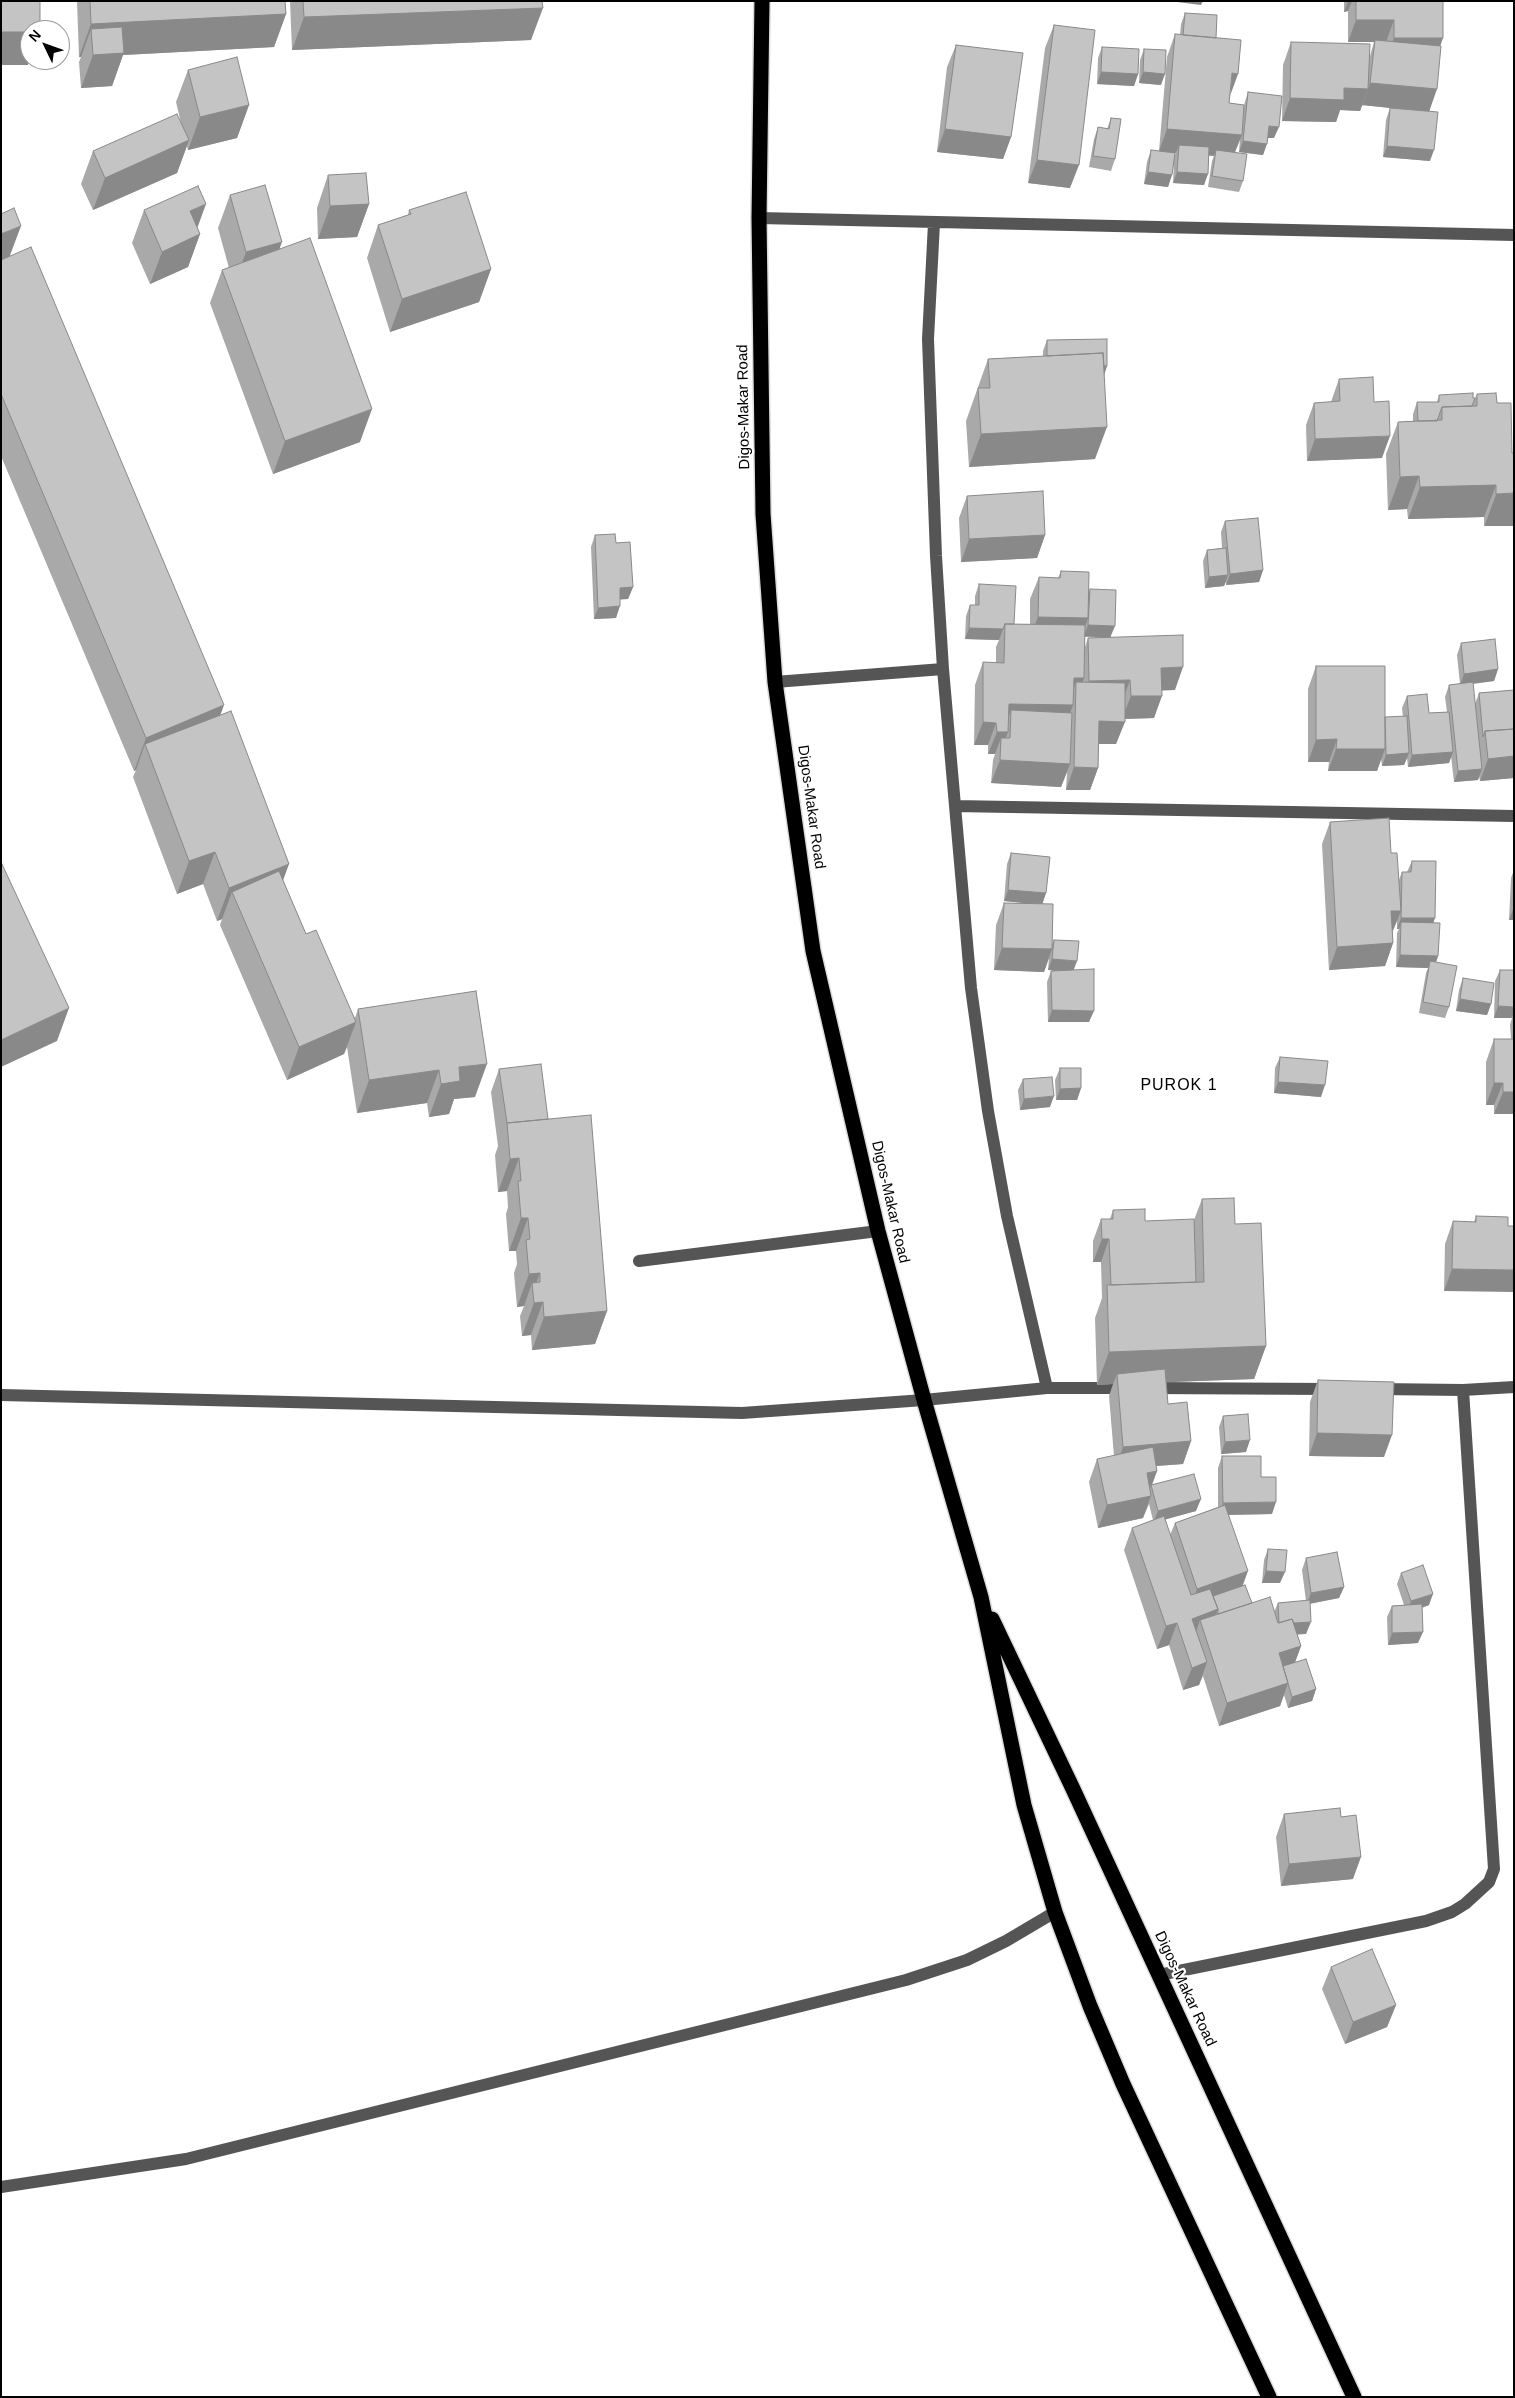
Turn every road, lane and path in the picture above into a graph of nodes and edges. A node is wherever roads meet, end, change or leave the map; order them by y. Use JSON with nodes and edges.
{"nodes":[{"id":1,"x":762,"y":1,"type":"edge"},
{"id":2,"x":758,"y":218,"type":"junction"},
{"id":3,"x":934,"y":223,"type":"junction"},
{"id":4,"x":1514,"y":235,"type":"edge"},
{"id":5,"x":943,"y":669,"type":"junction"},
{"id":6,"x":775,"y":682,"type":"junction"},
{"id":7,"x":955,"y":806,"type":"junction"},
{"id":8,"x":1514,"y":816,"type":"edge"},
{"id":9,"x":878,"y":1231,"type":"junction"},
{"id":10,"x":639,"y":1261,"type":"dead end"},
{"id":11,"x":1514,"y":1387,"type":"edge"},
{"id":12,"x":1047,"y":1388,"type":"junction"},
{"id":13,"x":1344,"y":1389,"type":"edge"},
{"id":14,"x":1364,"y":1389,"type":"edge"},
{"id":15,"x":1463,"y":1390,"type":"junction"},
{"id":16,"x":1,"y":1395,"type":"edge"},
{"id":17,"x":924,"y":1400,"type":"junction"},
{"id":18,"x":981,"y":1597,"type":"junction"},
{"id":19,"x":1055,"y":1912,"type":"junction"},
{"id":20,"x":1159,"y":1975,"type":"junction"},
{"id":21,"x":1,"y":2187,"type":"edge"},
{"id":22,"x":1270,"y":2397,"type":"edge"},
{"id":23,"x":1354,"y":2397,"type":"edge"}],
"edges":[{"from":1,"to":2,"type":"highway","name":"Digos-Makar Road"},
{"from":2,"to":3,"type":"street"},
{"from":2,"to":6,"type":"highway","name":"Digos-Makar Road"},
{"from":3,"to":4,"type":"street"},
{"from":3,"to":5,"type":"street"},
{"from":5,"to":6,"type":"street"},
{"from":5,"to":7,"type":"street"},
{"from":6,"to":9,"type":"highway","name":"Digos-Makar Road"},
{"from":7,"to":8,"type":"street"},
{"from":7,"to":12,"type":"street"},
{"from":9,"to":10,"type":"street"},
{"from":9,"to":17,"type":"highway","name":"Digos-Makar Road"},
{"from":11,"to":15,"type":"street"},
{"from":12,"to":13,"type":"street"},
{"from":12,"to":17,"type":"street"},
{"from":14,"to":15,"type":"street"},
{"from":15,"to":20,"type":"street"},
{"from":16,"to":17,"type":"street"},
{"from":17,"to":18,"type":"highway","name":"Digos-Makar Road"},
{"from":18,"to":19,"type":"highway","name":"Digos-Makar Road"},
{"from":18,"to":20,"type":"highway","name":"Digos-Makar Road"},
{"from":19,"to":21,"type":"street"},
{"from":19,"to":22,"type":"highway","name":"Digos-Makar Road"},
{"from":20,"to":23,"type":"highway","name":"Digos-Makar Road"}]}
